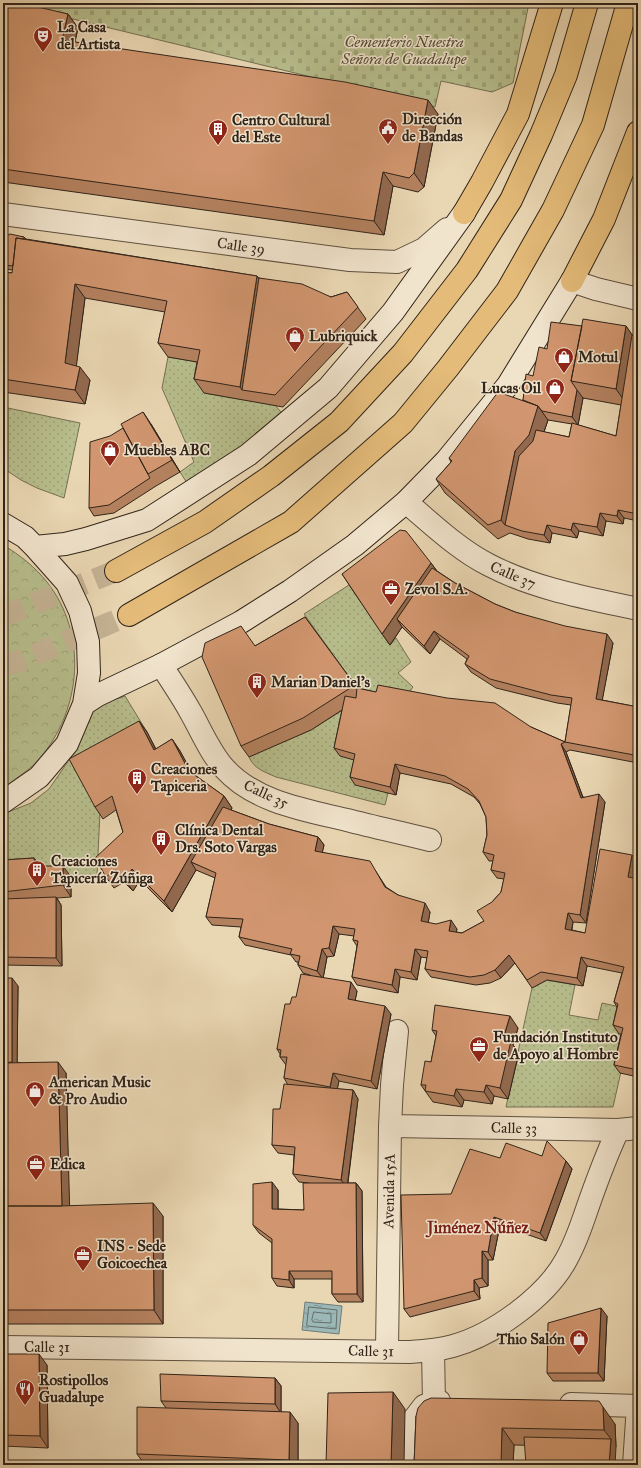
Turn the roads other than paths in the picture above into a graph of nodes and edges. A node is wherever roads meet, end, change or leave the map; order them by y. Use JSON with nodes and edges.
{"nodes":[{"id":1,"x":552,"y":3,"type":"edge"},
{"id":2,"x":587,"y":3,"type":"edge"},
{"id":3,"x":628,"y":3,"type":"edge"},
{"id":4,"x":638,"y":132,"type":"edge"},
{"id":5,"x":464,"y":213,"type":"junction"},
{"id":6,"x":3,"y":214,"type":"edge"},
{"id":7,"x":572,"y":281,"type":"junction"},
{"id":8,"x":638,"y":299,"type":"edge"},
{"id":9,"x":406,"y":502,"type":"junction"},
{"id":10,"x":3,"y":524,"type":"edge"},
{"id":11,"x":35,"y":547,"type":"junction"},
{"id":12,"x":116,"y":571,"type":"tunnel mouth"},
{"id":13,"x":638,"y":609,"type":"edge"},
{"id":14,"x":130,"y":615,"type":"tunnel mouth"},
{"id":15,"x":161,"y":665,"type":"junction"},
{"id":16,"x":84,"y":704,"type":"junction"},
{"id":17,"x":3,"y":802,"type":"edge"},
{"id":18,"x":430,"y":840,"type":"dead end"},
{"id":19,"x":397,"y":1031,"type":"dead end"},
{"id":20,"x":390,"y":1126,"type":"junction"},
{"id":21,"x":628,"y":1129,"type":"edge"},
{"id":22,"x":3,"y":1347,"type":"edge"},
{"id":23,"x":433,"y":1350,"type":"junction"},
{"id":24,"x":387,"y":1351,"type":"junction"},
{"id":25,"x":458,"y":1400,"type":"edge"},
{"id":26,"x":434,"y":1403,"type":"junction"},
{"id":27,"x":552,"y":1403,"type":"edge"},
{"id":28,"x":638,"y":1416,"type":"edge"},
{"id":29,"x":413,"y":1465,"type":"edge"},
{"id":30,"x":634,"y":1465,"type":"edge"}],
"edges":[{"from":1,"to":5,"type":"highway"},
{"from":2,"to":12,"type":"highway"},
{"from":3,"to":14,"type":"highway"},
{"from":4,"to":7,"type":"highway"},
{"from":5,"to":6,"type":"street","name":"Calle 39"},
{"from":5,"to":11,"type":"street"},
{"from":7,"to":8,"type":"street"},
{"from":7,"to":9,"type":"street"},
{"from":9,"to":13,"type":"street","name":"Calle 37"},
{"from":9,"to":15,"type":"street"},
{"from":10,"to":11,"type":"street"},
{"from":11,"to":16,"type":"street"},
{"from":15,"to":16,"type":"street"},
{"from":15,"to":18,"type":"street","name":"Calle 35"},
{"from":16,"to":17,"type":"street"},
{"from":19,"to":20,"type":"street","name":"Avenida 15A"},
{"from":20,"to":21,"type":"street","name":"Calle 33"},
{"from":20,"to":24,"type":"street","name":"Avenida 15A"},
{"from":21,"to":23,"type":"street","name":"Calle 31"},
{"from":22,"to":24,"type":"street","name":"Calle 31"},
{"from":23,"to":24,"type":"street","name":"Calle 31"},
{"from":23,"to":26,"type":"street"},
{"from":25,"to":26,"type":"street"},
{"from":26,"to":29,"type":"street"},
{"from":27,"to":28,"type":"street"},
{"from":28,"to":30,"type":"street"}]}
